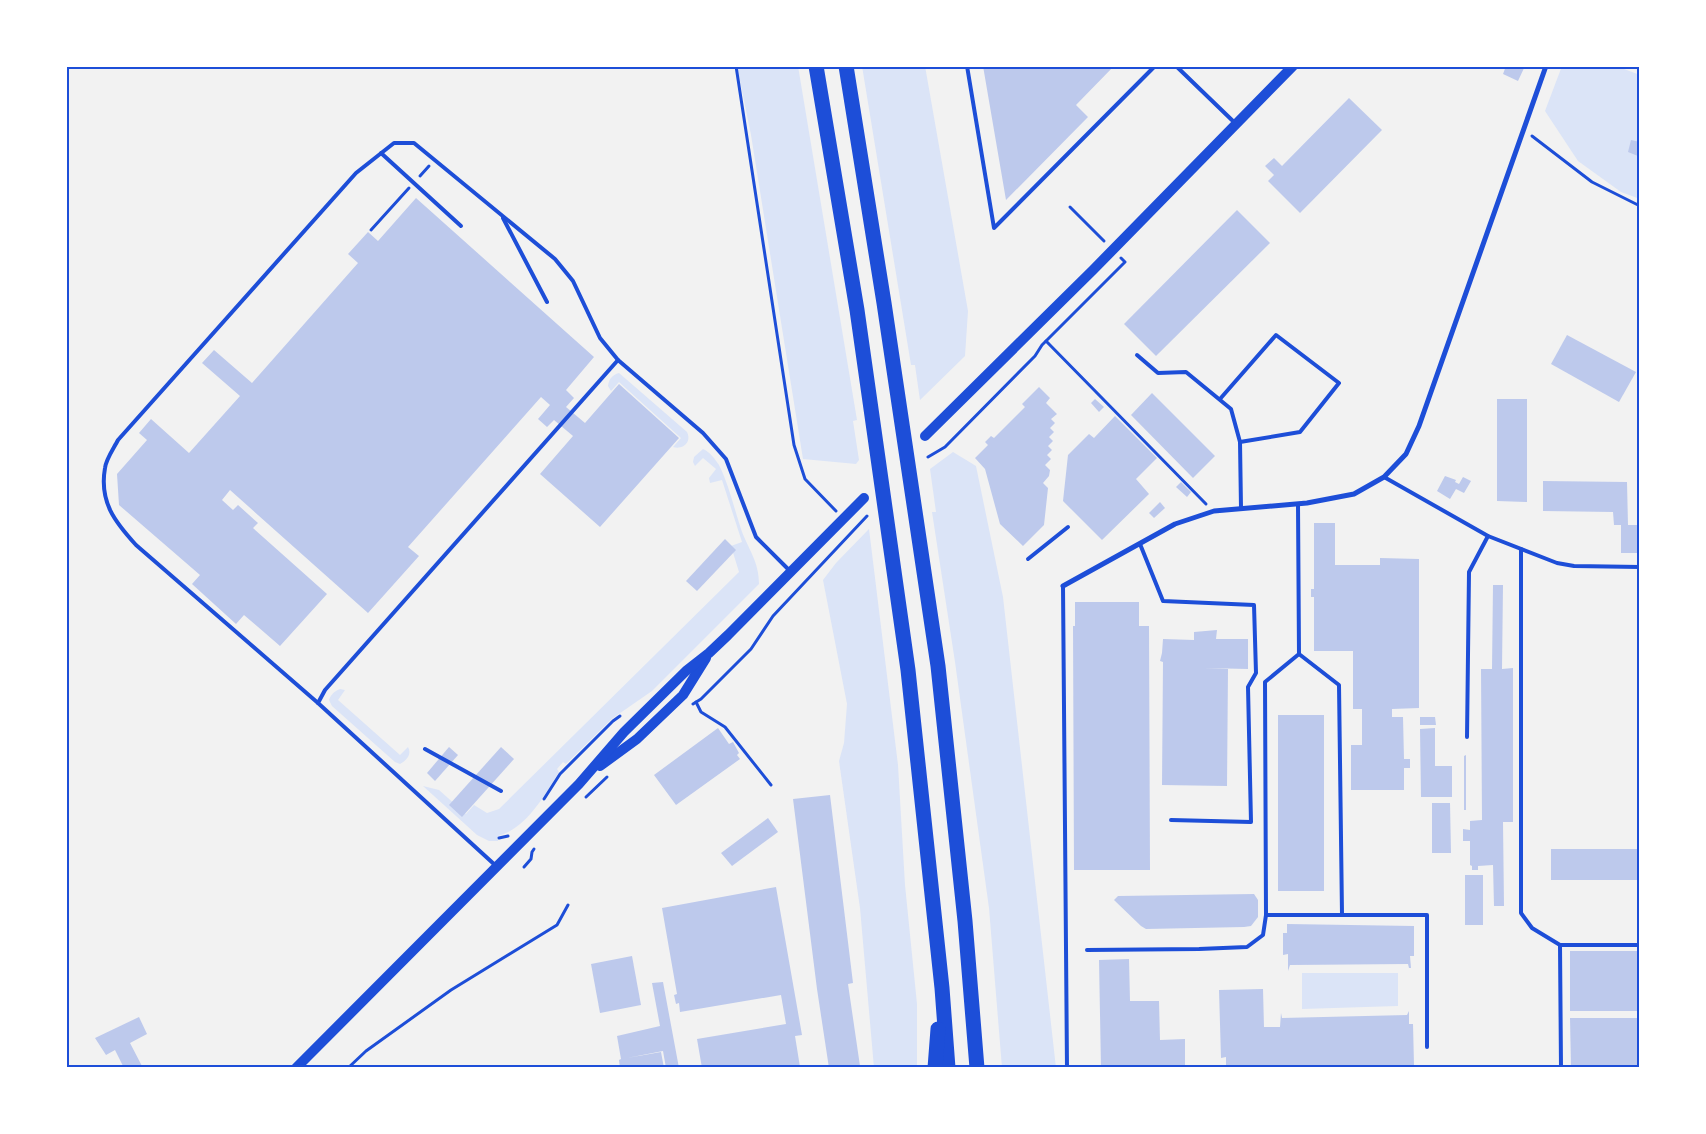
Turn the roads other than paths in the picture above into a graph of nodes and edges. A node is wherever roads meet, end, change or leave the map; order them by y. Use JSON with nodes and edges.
{"nodes":[{"id":1,"x":816,"y":66,"type":"edge"},
{"id":2,"x":846,"y":66,"type":"edge"},
{"id":3,"x":967,"y":66,"type":"edge"},
{"id":4,"x":1155,"y":66,"type":"edge"},
{"id":5,"x":1176,"y":66,"type":"edge"},
{"id":6,"x":1293,"y":66,"type":"edge"},
{"id":7,"x":1546,"y":66,"type":"edge"},
{"id":8,"x":1237,"y":124,"type":"junction"},
{"id":9,"x":381,"y":153,"type":"junction"},
{"id":10,"x":502,"y":216,"type":"junction"},
{"id":11,"x":461,"y":226,"type":"dead end"},
{"id":12,"x":547,"y":302,"type":"dead end"},
{"id":13,"x":1137,"y":355,"type":"dead end"},
{"id":14,"x":618,"y":360,"type":"junction"},
{"id":15,"x":1220,"y":399,"type":"junction"},
{"id":16,"x":925,"y":436,"type":"dead end"},
{"id":17,"x":1240,"y":442,"type":"junction"},
{"id":18,"x":1384,"y":477,"type":"junction"},
{"id":19,"x":864,"y":498,"type":"dead end"},
{"id":20,"x":1298,"y":504,"type":"junction"},
{"id":21,"x":1242,"y":508,"type":"junction"},
{"id":22,"x":1068,"y":527,"type":"dead end"},
{"id":23,"x":1488,"y":536,"type":"junction"},
{"id":24,"x":1140,"y":544,"type":"junction"},
{"id":25,"x":1521,"y":549,"type":"junction"},
{"id":26,"x":1028,"y":559,"type":"dead end"},
{"id":27,"x":1640,"y":567,"type":"edge"},
{"id":28,"x":790,"y":572,"type":"junction"},
{"id":29,"x":1062,"y":586,"type":"joint"},
{"id":30,"x":709,"y":653,"type":"junction"},
{"id":31,"x":1300,"y":654,"type":"junction"},
{"id":32,"x":318,"y":703,"type":"junction"},
{"id":33,"x":1467,"y":737,"type":"dead end"},
{"id":34,"x":425,"y":749,"type":"dead end"},
{"id":35,"x":586,"y":777,"type":"junction"},
{"id":36,"x":501,"y":791,"type":"dead end"},
{"id":37,"x":1171,"y":820,"type":"dead end"},
{"id":38,"x":497,"y":867,"type":"junction"},
{"id":39,"x":1342,"y":914,"type":"junction"},
{"id":40,"x":1266,"y":915,"type":"junction"},
{"id":41,"x":1560,"y":945,"type":"junction"},
{"id":42,"x":1640,"y":945,"type":"edge"},
{"id":43,"x":1087,"y":950,"type":"dead end"},
{"id":44,"x":942,"y":988,"type":"junction"},
{"id":45,"x":1428,"y":1047,"type":"dead end"},
{"id":46,"x":296,"y":1068,"type":"edge"},
{"id":47,"x":934,"y":1068,"type":"edge"},
{"id":48,"x":948,"y":1068,"type":"edge"},
{"id":49,"x":977,"y":1068,"type":"edge"},
{"id":50,"x":1067,"y":1068,"type":"edge"},
{"id":51,"x":1561,"y":1068,"type":"edge"}],
"edges":[{"from":1,"to":44,"type":"highway"},
{"from":2,"to":49,"type":"highway"},
{"from":3,"to":4,"type":"lane"},
{"from":5,"to":8,"type":"lane"},
{"from":6,"to":8,"type":"main road"},
{"from":7,"to":18,"type":"street"},
{"from":8,"to":16,"type":"main road"},
{"from":9,"to":10,"type":"lane"},
{"from":9,"to":11,"type":"lane"},
{"from":9,"to":32,"type":"lane"},
{"from":10,"to":12,"type":"lane"},
{"from":10,"to":14,"type":"lane"},
{"from":13,"to":15,"type":"lane"},
{"from":14,"to":28,"type":"lane"},
{"from":14,"to":32,"type":"lane"},
{"from":15,"to":17,"type":"lane"},
{"from":15,"to":17,"type":"lane"},
{"from":17,"to":21,"type":"lane"},
{"from":18,"to":20,"type":"street"},
{"from":18,"to":23,"type":"lane"},
{"from":19,"to":28,"type":"main road"},
{"from":20,"to":21,"type":"street"},
{"from":20,"to":31,"type":"lane"},
{"from":21,"to":24,"type":"street"},
{"from":22,"to":26,"type":"lane"},
{"from":23,"to":25,"type":"lane"},
{"from":23,"to":33,"type":"lane"},
{"from":24,"to":29,"type":"street"},
{"from":24,"to":37,"type":"lane"},
{"from":25,"to":27,"type":"lane"},
{"from":25,"to":41,"type":"lane"},
{"from":28,"to":30,"type":"main road"},
{"from":29,"to":50,"type":"lane"},
{"from":30,"to":35,"type":"main road"},
{"from":30,"to":35,"type":"main road"},
{"from":31,"to":39,"type":"lane"},
{"from":31,"to":40,"type":"lane"},
{"from":32,"to":38,"type":"lane"},
{"from":34,"to":36,"type":"lane"},
{"from":35,"to":38,"type":"main road"},
{"from":38,"to":46,"type":"main road"},
{"from":39,"to":40,"type":"lane"},
{"from":39,"to":45,"type":"lane"},
{"from":40,"to":43,"type":"lane"},
{"from":41,"to":42,"type":"lane"},
{"from":41,"to":51,"type":"lane"},
{"from":44,"to":47,"type":"highway"},
{"from":44,"to":48,"type":"highway"}]}
